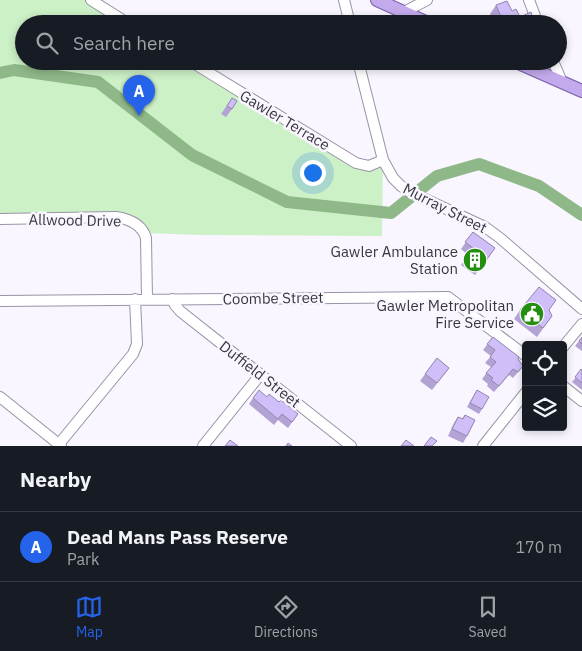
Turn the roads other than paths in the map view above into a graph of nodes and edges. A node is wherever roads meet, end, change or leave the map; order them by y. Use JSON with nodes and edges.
{"nodes":[{"id":1,"x":90,"y":0,"type":"edge"},
{"id":2,"x":344,"y":0,"type":"edge"},
{"id":3,"x":377,"y":0,"type":"edge"},
{"id":4,"x":427,"y":0,"type":"edge"},
{"id":5,"x":529,"y":0,"type":"edge"},
{"id":6,"x":404,"y":12,"type":"junction"},
{"id":7,"x":114,"y":15,"type":"edge"},
{"id":8,"x":348,"y":15,"type":"edge"},
{"id":9,"x":410,"y":15,"type":"edge"},
{"id":10,"x":535,"y":15,"type":"edge"},
{"id":11,"x":205,"y":70,"type":"edge"},
{"id":12,"x":360,"y":70,"type":"edge"},
{"id":13,"x":535,"y":70,"type":"edge"},
{"id":14,"x":557,"y":70,"type":"edge"},
{"id":15,"x":562,"y":82,"type":"junction"},
{"id":16,"x":582,"y":91,"type":"edge"},
{"id":17,"x":383,"y":160,"type":"junction"},
{"id":18,"x":0,"y":219,"type":"edge"},
{"id":19,"x":135,"y":299,"type":"junction"},
{"id":20,"x":147,"y":299,"type":"junction"},
{"id":21,"x":172,"y":299,"type":"junction"},
{"id":22,"x":0,"y":301,"type":"edge"},
{"id":23,"x":582,"y":309,"type":"edge"},
{"id":24,"x":582,"y":324,"type":"edge"},
{"id":25,"x":567,"y":341,"type":"edge"},
{"id":26,"x":522,"y":353,"type":"edge"},
{"id":27,"x":260,"y":375,"type":"junction"},
{"id":28,"x":567,"y":389,"type":"edge"},
{"id":29,"x":0,"y":397,"type":"edge"},
{"id":30,"x":522,"y":397,"type":"edge"},
{"id":31,"x":582,"y":401,"type":"edge"},
{"id":32,"x":60,"y":445,"type":"edge"},
{"id":33,"x":203,"y":446,"type":"edge"},
{"id":34,"x":351,"y":446,"type":"edge"},
{"id":35,"x":483,"y":446,"type":"edge"}],
"edges":[{"from":1,"to":7,"type":"street"},
{"from":2,"to":8,"type":"street"},
{"from":3,"to":6,"type":"main road"},
{"from":4,"to":6,"type":"street"},
{"from":5,"to":10,"type":"street"},
{"from":6,"to":9,"type":"main road"},
{"from":11,"to":17,"type":"street","name":"Gawler Terrace"},
{"from":12,"to":17,"type":"street","name":"Murray Street"},
{"from":13,"to":15,"type":"main road"},
{"from":14,"to":15,"type":"street"},
{"from":15,"to":16,"type":"main road"},
{"from":17,"to":23,"type":"street","name":"Murray Street"},
{"from":18,"to":20,"type":"street","name":"Allwood Drive"},
{"from":19,"to":20,"type":"street","name":"Coombe Street"},
{"from":19,"to":22,"type":"street","name":"Coombe Street"},
{"from":19,"to":32,"type":"street"},
{"from":20,"to":21,"type":"street","name":"Coombe Street"},
{"from":21,"to":26,"type":"street","name":"Coombe Street"},
{"from":21,"to":27,"type":"street","name":"Duffield Street"},
{"from":24,"to":25,"type":"street"},
{"from":27,"to":33,"type":"street"},
{"from":27,"to":34,"type":"street","name":"Duffield Street"},
{"from":28,"to":31,"type":"street"},
{"from":29,"to":32,"type":"street"},
{"from":30,"to":35,"type":"street"}]}
